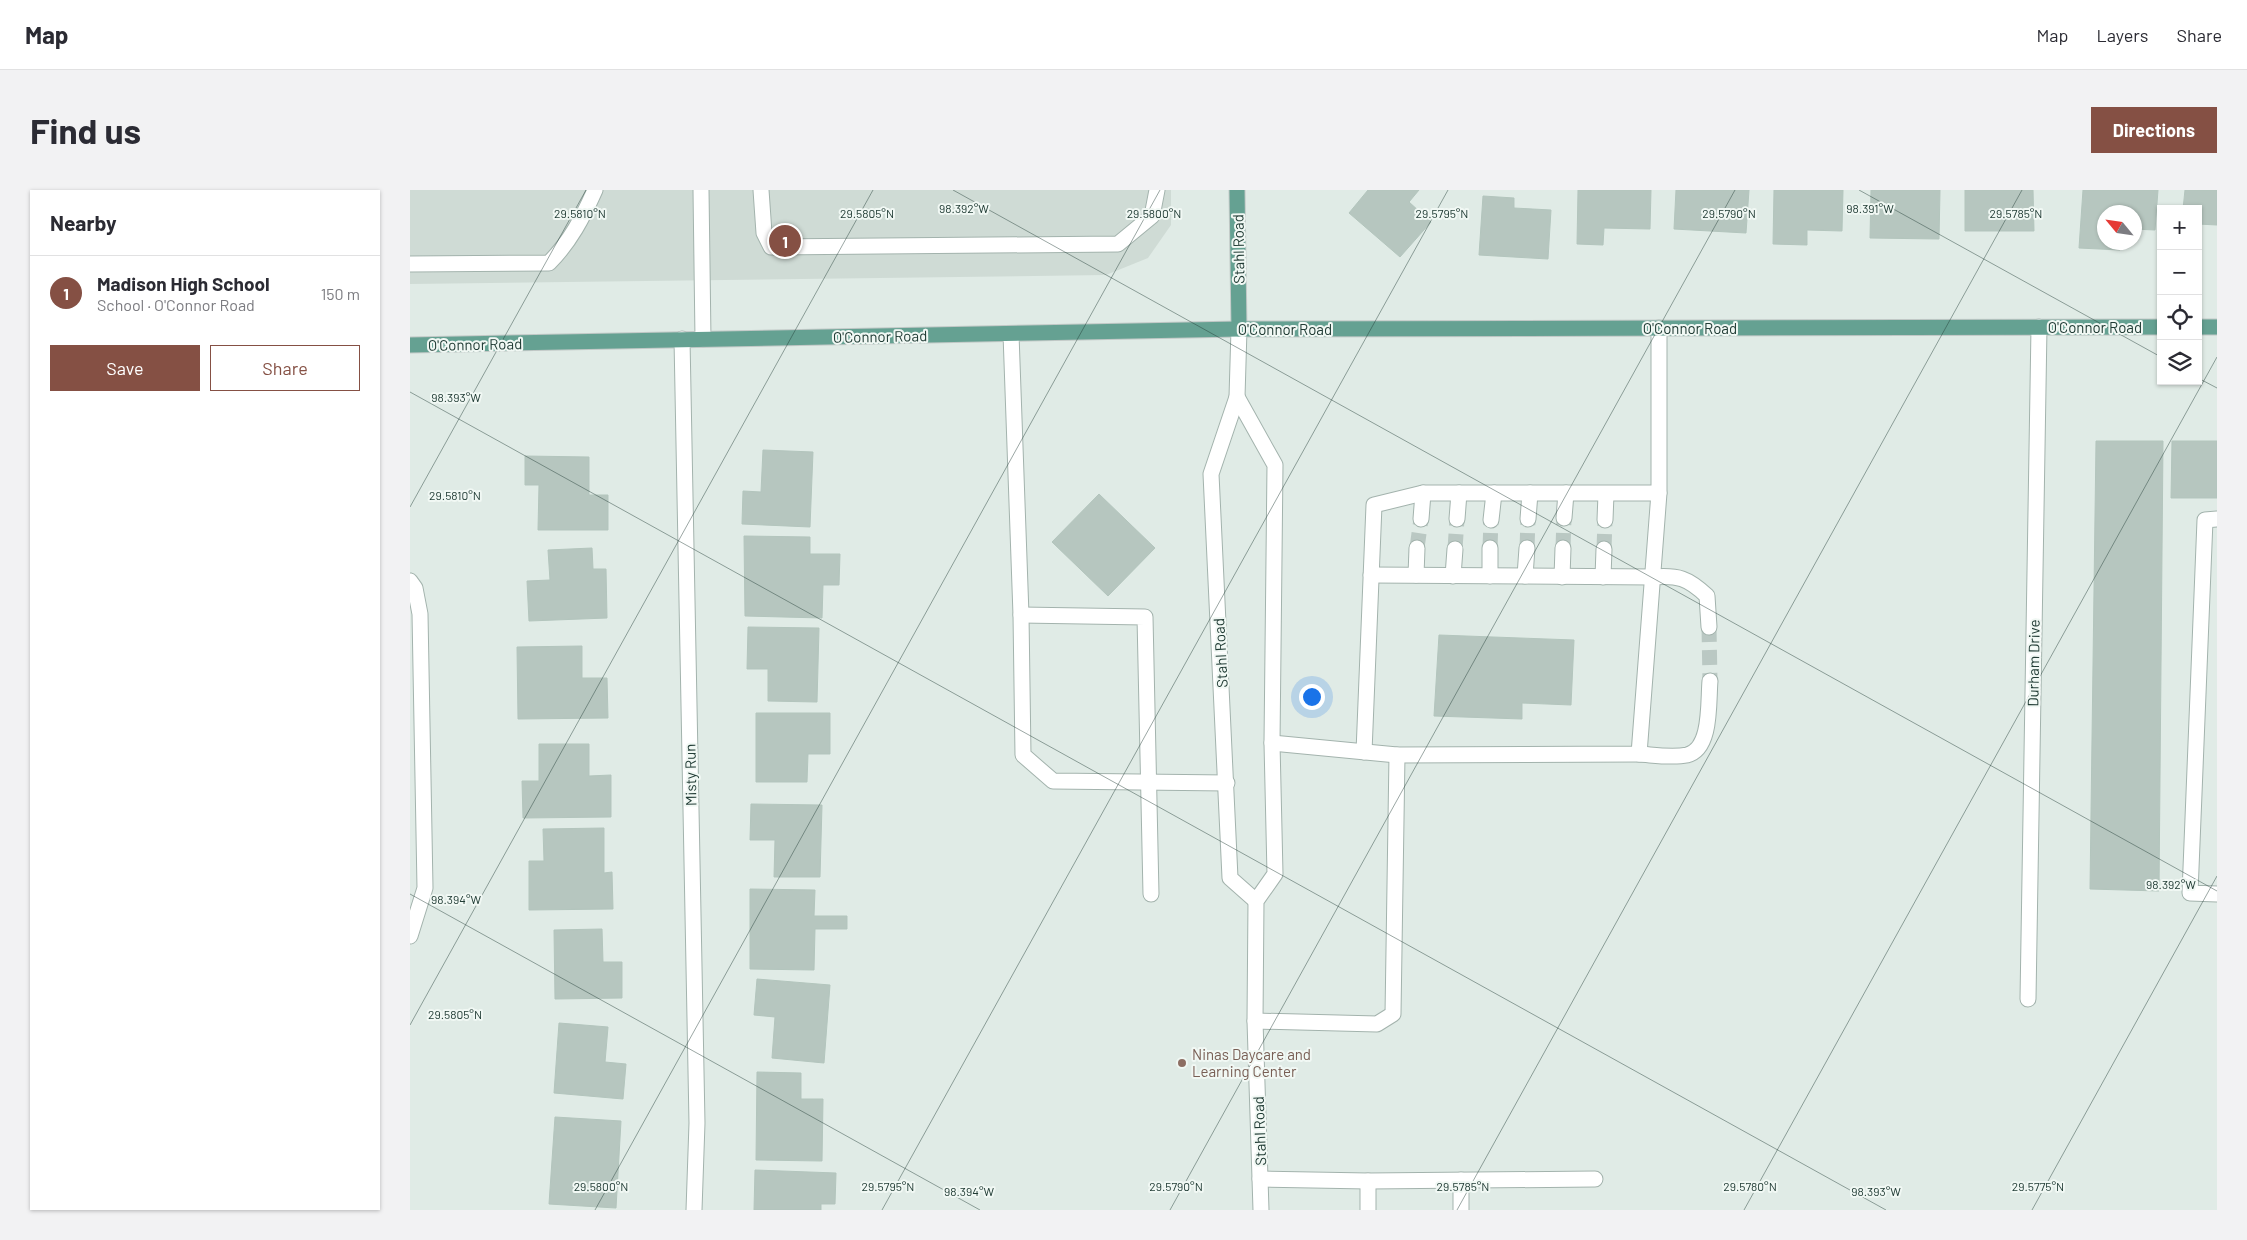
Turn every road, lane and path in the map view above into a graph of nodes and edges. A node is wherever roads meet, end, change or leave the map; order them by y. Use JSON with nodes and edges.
{"nodes":[{"id":1,"x":595,"y":190,"type":"edge"},
{"id":2,"x":702,"y":190,"type":"edge"},
{"id":3,"x":761,"y":190,"type":"edge"},
{"id":4,"x":1157,"y":190,"type":"edge"},
{"id":5,"x":1237,"y":190,"type":"edge"},
{"id":6,"x":410,"y":264,"type":"edge"},
{"id":7,"x":2039,"y":327,"type":"junction"},
{"id":8,"x":2157,"y":327,"type":"edge"},
{"id":9,"x":2202,"y":327,"type":"edge"},
{"id":10,"x":2217,"y":327,"type":"edge"},
{"id":11,"x":1658,"y":328,"type":"junction"},
{"id":12,"x":1239,"y":329,"type":"junction"},
{"id":13,"x":1011,"y":334,"type":"junction"},
{"id":14,"x":682,"y":339,"type":"junction"},
{"id":15,"x":703,"y":339,"type":"junction"},
{"id":16,"x":410,"y":345,"type":"edge"},
{"id":17,"x":1237,"y":397,"type":"junction"},
{"id":18,"x":1423,"y":493,"type":"junction"},
{"id":19,"x":1459,"y":493,"type":"junction"},
{"id":20,"x":1494,"y":493,"type":"junction"},
{"id":21,"x":1530,"y":493,"type":"junction"},
{"id":22,"x":1566,"y":493,"type":"junction"},
{"id":23,"x":1606,"y":494,"type":"junction"},
{"id":24,"x":1659,"y":494,"type":"junction"},
{"id":25,"x":1564,"y":518,"type":"tunnel mouth"},
{"id":26,"x":1421,"y":519,"type":"tunnel mouth"},
{"id":27,"x":1457,"y":519,"type":"tunnel mouth"},
{"id":28,"x":1528,"y":519,"type":"tunnel mouth"},
{"id":29,"x":2217,"y":519,"type":"edge"},
{"id":30,"x":1491,"y":520,"type":"tunnel mouth"},
{"id":31,"x":1605,"y":520,"type":"tunnel mouth"},
{"id":32,"x":1417,"y":548,"type":"tunnel mouth"},
{"id":33,"x":1490,"y":548,"type":"tunnel mouth"},
{"id":34,"x":1527,"y":548,"type":"tunnel mouth"},
{"id":35,"x":1563,"y":548,"type":"tunnel mouth"},
{"id":36,"x":1455,"y":549,"type":"tunnel mouth"},
{"id":37,"x":1604,"y":549,"type":"tunnel mouth"},
{"id":38,"x":1371,"y":575,"type":"junction"},
{"id":39,"x":1416,"y":575,"type":"junction"},
{"id":40,"x":1453,"y":576,"type":"junction"},
{"id":41,"x":1490,"y":576,"type":"junction"},
{"id":42,"x":1525,"y":576,"type":"junction"},
{"id":43,"x":1562,"y":577,"type":"junction"},
{"id":44,"x":1603,"y":577,"type":"junction"},
{"id":45,"x":1652,"y":577,"type":"junction"},
{"id":46,"x":410,"y":581,"type":"edge"},
{"id":47,"x":1021,"y":615,"type":"junction"},
{"id":48,"x":1709,"y":628,"type":"tunnel mouth"},
{"id":49,"x":1710,"y":681,"type":"tunnel mouth"},
{"id":50,"x":1272,"y":743,"type":"junction"},
{"id":51,"x":1364,"y":752,"type":"junction"},
{"id":52,"x":1639,"y":754,"type":"junction"},
{"id":53,"x":1397,"y":755,"type":"junction"},
{"id":54,"x":1150,"y":781,"type":"junction"},
{"id":55,"x":1226,"y":783,"type":"junction"},
{"id":56,"x":1151,"y":894,"type":"dead end"},
{"id":57,"x":2217,"y":894,"type":"edge"},
{"id":58,"x":1256,"y":901,"type":"junction"},
{"id":59,"x":410,"y":936,"type":"edge"},
{"id":60,"x":2028,"y":999,"type":"dead end"},
{"id":61,"x":1255,"y":1021,"type":"junction"},
{"id":62,"x":1260,"y":1179,"type":"junction"},
{"id":63,"x":1595,"y":1179,"type":"dead end"},
{"id":64,"x":1461,"y":1180,"type":"junction"},
{"id":65,"x":1368,"y":1181,"type":"junction"},
{"id":66,"x":694,"y":1210,"type":"edge"},
{"id":67,"x":1261,"y":1210,"type":"edge"},
{"id":68,"x":1368,"y":1210,"type":"edge"},
{"id":69,"x":1461,"y":1210,"type":"edge"}],
"edges":[{"from":1,"to":6,"type":"street"},
{"from":2,"to":15,"type":"street"},
{"from":3,"to":4,"type":"street"},
{"from":5,"to":12,"type":"main road","name":"Stahl Road"},
{"from":7,"to":8,"type":"main road","name":"O'Connor Road"},
{"from":7,"to":11,"type":"main road","name":"O'Connor Road"},
{"from":7,"to":60,"type":"street","name":"Durham Drive"},
{"from":9,"to":10,"type":"main road"},
{"from":11,"to":12,"type":"main road","name":"O'Connor Road"},
{"from":11,"to":24,"type":"street"},
{"from":12,"to":13,"type":"main road","name":"O'Connor Road"},
{"from":12,"to":17,"type":"street","name":"Stahl Road"},
{"from":13,"to":15,"type":"main road","name":"O'Connor Road"},
{"from":13,"to":47,"type":"street"},
{"from":14,"to":15,"type":"main road","name":"O'Connor Road"},
{"from":14,"to":16,"type":"main road","name":"O'Connor Road"},
{"from":14,"to":66,"type":"street","name":"Misty Run"},
{"from":17,"to":50,"type":"street"},
{"from":17,"to":55,"type":"street","name":"Stahl Road"},
{"from":18,"to":19,"type":"street"},
{"from":18,"to":26,"type":"street"},
{"from":18,"to":38,"type":"street"},
{"from":19,"to":20,"type":"street"},
{"from":19,"to":27,"type":"street"},
{"from":20,"to":21,"type":"street"},
{"from":20,"to":30,"type":"street"},
{"from":21,"to":22,"type":"street"},
{"from":21,"to":28,"type":"street"},
{"from":22,"to":23,"type":"street"},
{"from":22,"to":25,"type":"street"},
{"from":23,"to":24,"type":"street"},
{"from":23,"to":31,"type":"street"},
{"from":24,"to":45,"type":"street"},
{"from":29,"to":57,"type":"street"},
{"from":32,"to":39,"type":"street"},
{"from":33,"to":41,"type":"street"},
{"from":34,"to":42,"type":"street"},
{"from":35,"to":43,"type":"street"},
{"from":36,"to":40,"type":"street"},
{"from":37,"to":44,"type":"street"},
{"from":38,"to":39,"type":"street"},
{"from":38,"to":51,"type":"street"},
{"from":39,"to":40,"type":"street"},
{"from":40,"to":41,"type":"street"},
{"from":41,"to":42,"type":"street"},
{"from":42,"to":43,"type":"street"},
{"from":43,"to":44,"type":"street"},
{"from":44,"to":45,"type":"street"},
{"from":45,"to":48,"type":"street"},
{"from":45,"to":52,"type":"street"},
{"from":46,"to":59,"type":"street"},
{"from":47,"to":54,"type":"street"},
{"from":47,"to":54,"type":"street"},
{"from":49,"to":52,"type":"street"},
{"from":50,"to":51,"type":"street"},
{"from":50,"to":58,"type":"street"},
{"from":51,"to":53,"type":"street"},
{"from":52,"to":53,"type":"street"},
{"from":53,"to":61,"type":"street"},
{"from":54,"to":55,"type":"street"},
{"from":54,"to":56,"type":"street"},
{"from":55,"to":58,"type":"street","name":"Stahl Road"},
{"from":58,"to":61,"type":"street","name":"Stahl Road"},
{"from":61,"to":62,"type":"street","name":"Stahl Road"},
{"from":62,"to":65,"type":"street"},
{"from":62,"to":67,"type":"street","name":"Stahl Road"},
{"from":63,"to":64,"type":"street"},
{"from":64,"to":65,"type":"street"},
{"from":64,"to":69,"type":"street"},
{"from":65,"to":68,"type":"street"}]}
